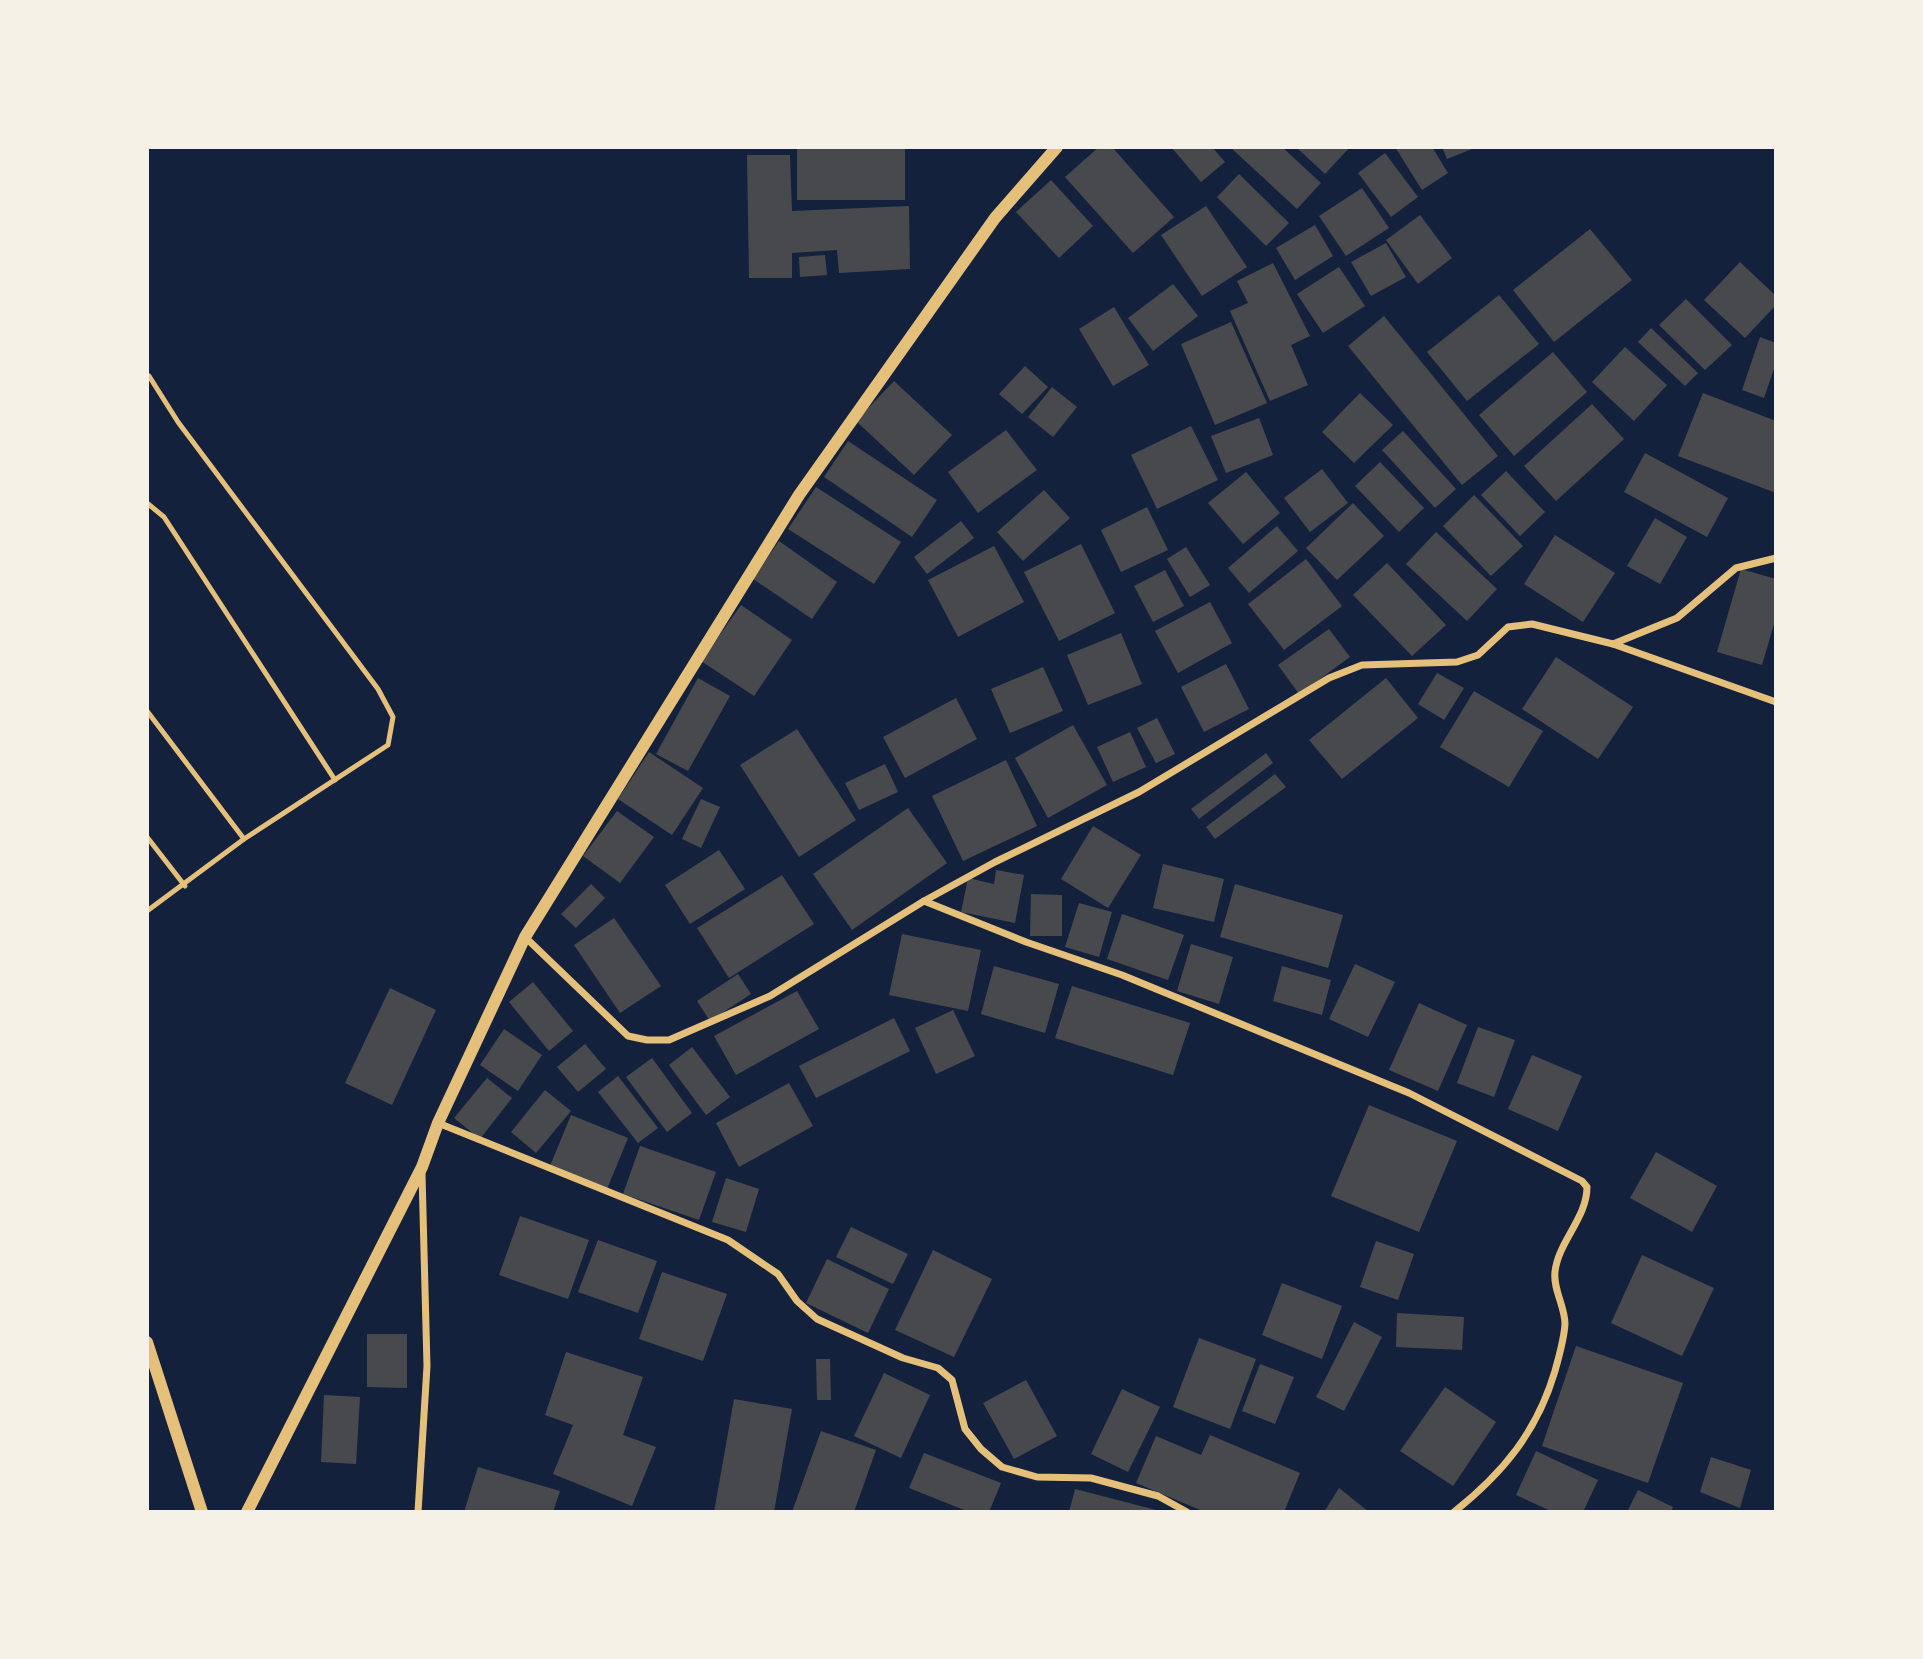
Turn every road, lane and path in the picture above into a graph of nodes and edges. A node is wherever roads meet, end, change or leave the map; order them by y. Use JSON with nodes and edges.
{"nodes":[{"id":1,"x":1057,"y":147,"type":"edge"},
{"id":2,"x":148,"y":376,"type":"edge"},
{"id":3,"x":147,"y":503,"type":"edge"},
{"id":4,"x":1776,"y":558,"type":"edge"},
{"id":5,"x":1613,"y":644,"type":"junction"},
{"id":6,"x":1776,"y":702,"type":"edge"},
{"id":7,"x":147,"y":710,"type":"edge"},
{"id":8,"x":334,"y":780,"type":"junction"},
{"id":9,"x":147,"y":837,"type":"edge"},
{"id":10,"x":244,"y":839,"type":"junction"},
{"id":11,"x":185,"y":886,"type":"junction"},
{"id":12,"x":924,"y":901,"type":"junction"},
{"id":13,"x":147,"y":911,"type":"edge"},
{"id":14,"x":525,"y":937,"type":"junction"},
{"id":15,"x":438,"y":1124,"type":"junction"},
{"id":16,"x":422,"y":1167,"type":"junction"},
{"id":17,"x":147,"y":1342,"type":"edge"},
{"id":18,"x":202,"y":1512,"type":"edge"},
{"id":19,"x":247,"y":1512,"type":"edge"},
{"id":20,"x":418,"y":1512,"type":"edge"},
{"id":21,"x":1187,"y":1512,"type":"edge"},
{"id":22,"x":1454,"y":1512,"type":"edge"}],
"edges":[{"from":1,"to":14,"type":"street"},
{"from":2,"to":8,"type":"lane"},
{"from":3,"to":8,"type":"lane"},
{"from":4,"to":5,"type":"street"},
{"from":5,"to":6,"type":"street"},
{"from":5,"to":12,"type":"street"},
{"from":7,"to":10,"type":"lane"},
{"from":8,"to":10,"type":"lane"},
{"from":9,"to":11,"type":"lane"},
{"from":10,"to":11,"type":"lane"},
{"from":11,"to":13,"type":"lane"},
{"from":12,"to":14,"type":"street"},
{"from":12,"to":22,"type":"street"},
{"from":14,"to":15,"type":"street"},
{"from":15,"to":16,"type":"street"},
{"from":15,"to":21,"type":"street"},
{"from":16,"to":19,"type":"street"},
{"from":16,"to":20,"type":"street"},
{"from":17,"to":18,"type":"street"}]}
